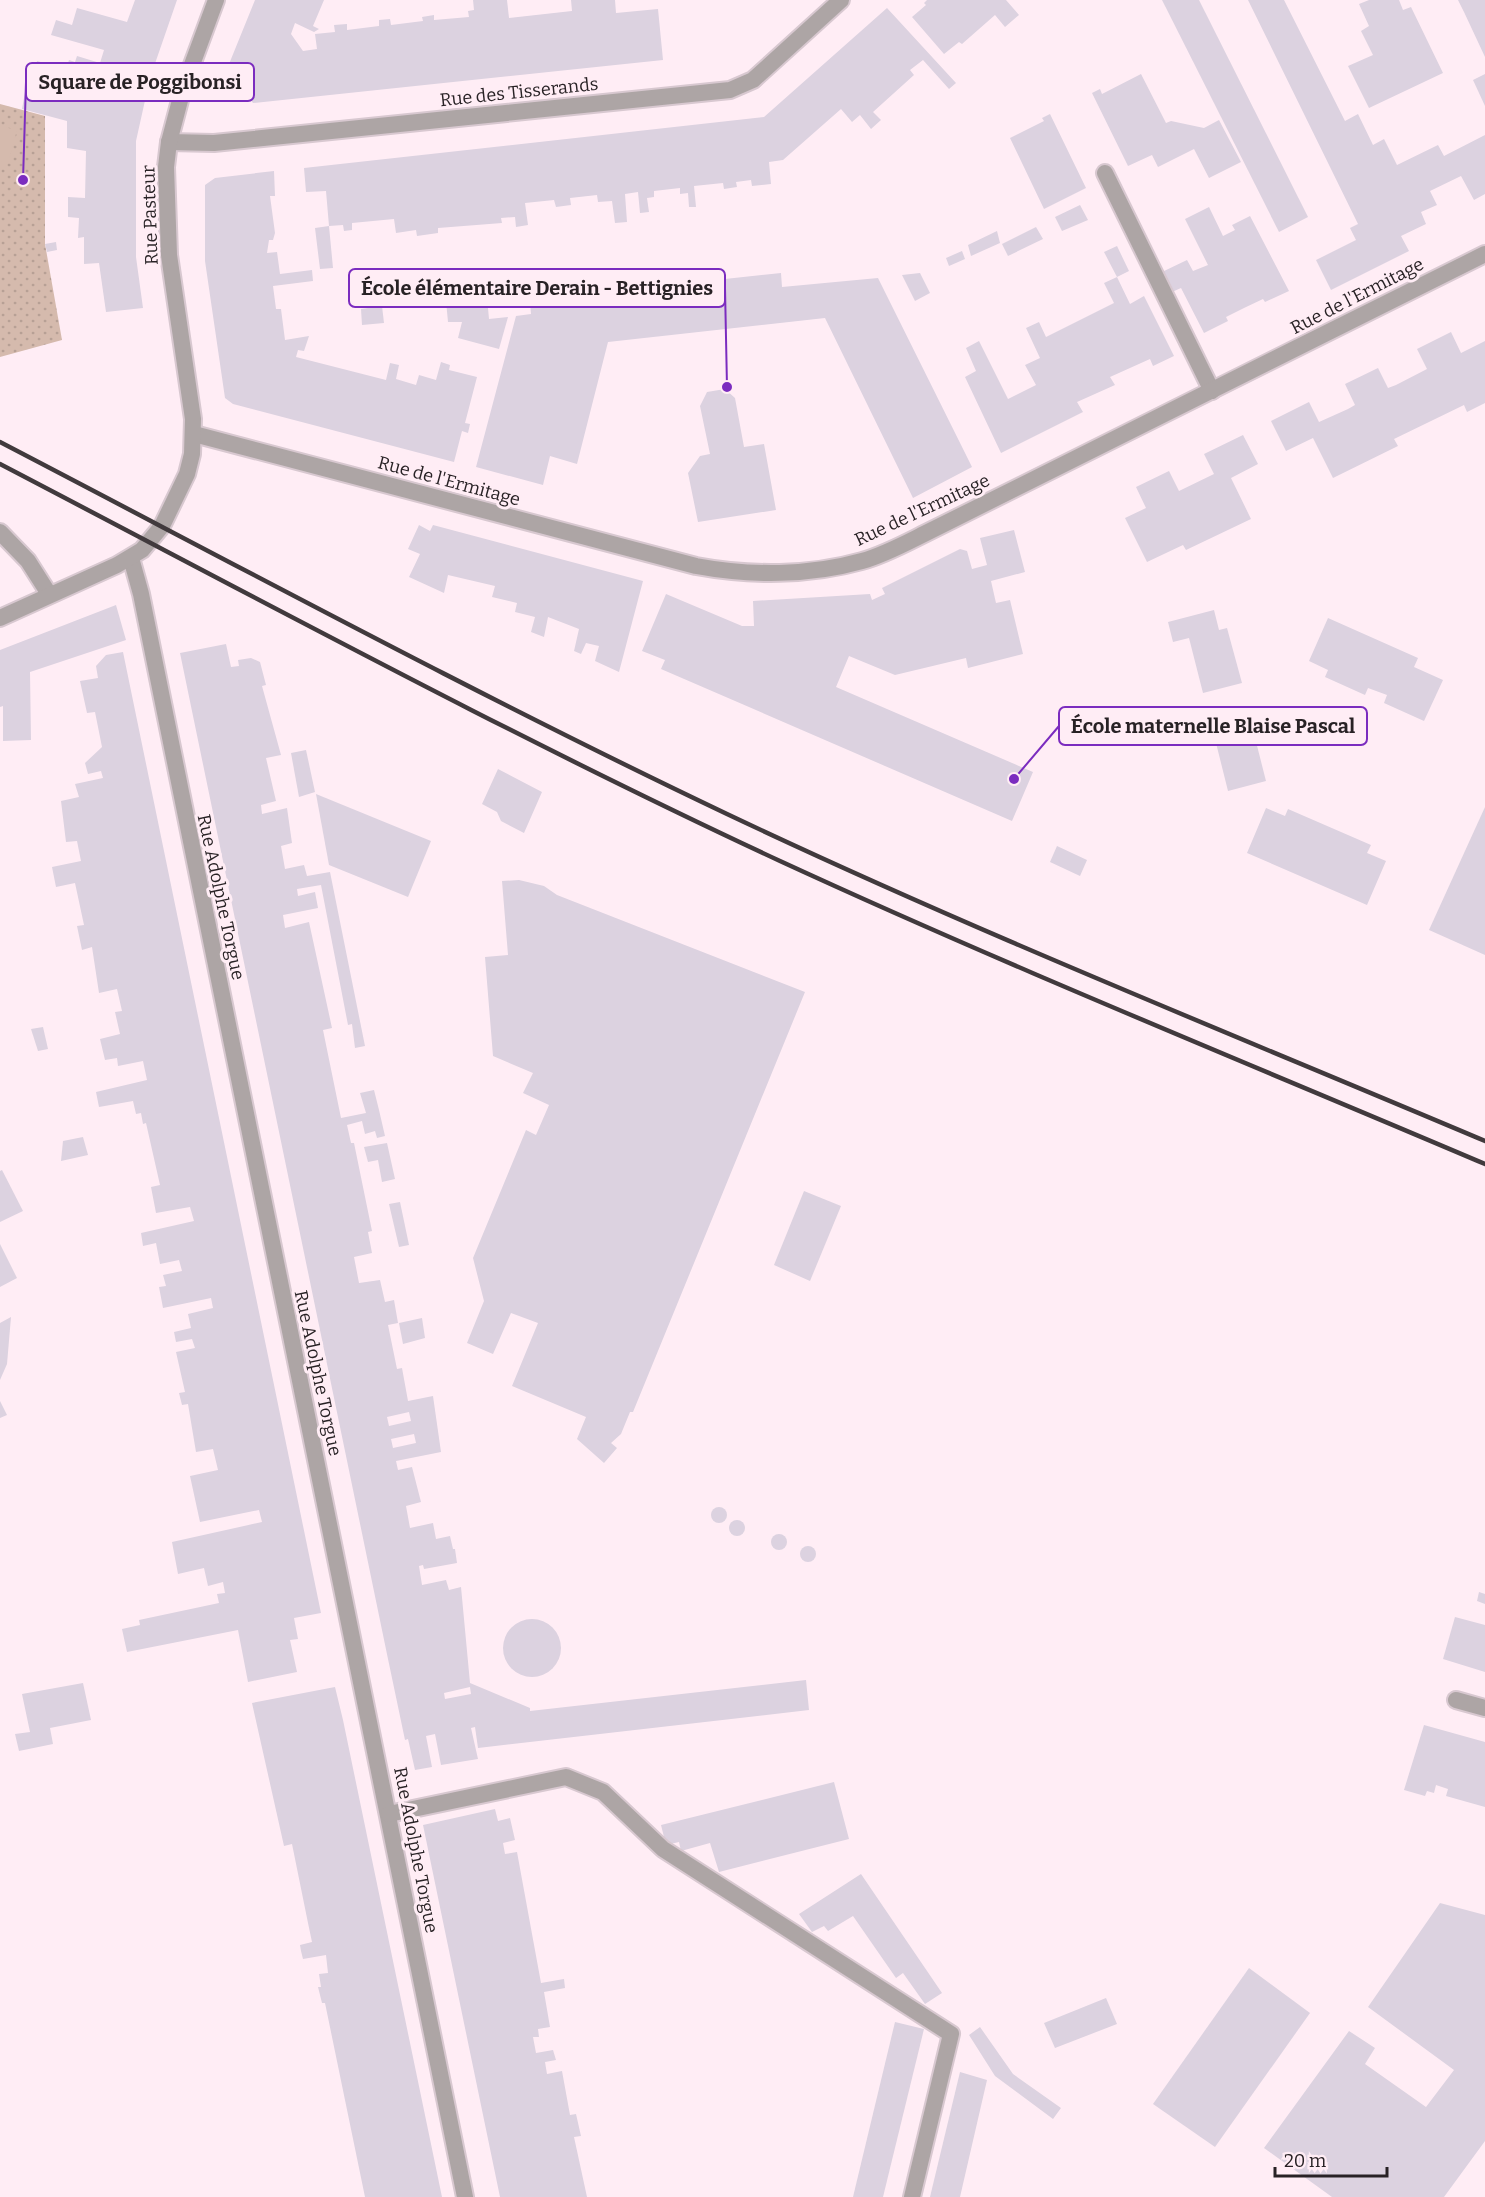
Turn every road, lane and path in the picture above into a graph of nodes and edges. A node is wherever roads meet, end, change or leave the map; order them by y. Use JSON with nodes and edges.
{"nodes":[{"id":1,"x":216,"y":0,"type":"edge"},
{"id":2,"x":841,"y":0,"type":"edge"},
{"id":3,"x":169,"y":142,"type":"junction"},
{"id":4,"x":1105,"y":173,"type":"dead end"},
{"id":5,"x":1485,"y":254,"type":"edge"},
{"id":6,"x":1212,"y":391,"type":"junction"},
{"id":7,"x":194,"y":434,"type":"junction"},
{"id":8,"x":0,"y":532,"type":"edge"},
{"id":9,"x":130,"y":558,"type":"junction"},
{"id":10,"x":49,"y":594,"type":"junction"},
{"id":11,"x":0,"y":618,"type":"edge"},
{"id":12,"x":1456,"y":1700,"type":"dead end"},
{"id":13,"x":1485,"y":1708,"type":"edge"},
{"id":14,"x":389,"y":1814,"type":"junction"},
{"id":15,"x":465,"y":2197,"type":"edge"},
{"id":16,"x":912,"y":2197,"type":"edge"}],
"edges":[{"from":1,"to":3,"type":"street","name":"Rue Pasteur"},
{"from":2,"to":3,"type":"street","name":"Rue des Tisserands"},
{"from":3,"to":7,"type":"street","name":"Rue Pasteur"},
{"from":4,"to":6,"type":"street"},
{"from":5,"to":6,"type":"street","name":"Rue de l'Ermitage"},
{"from":6,"to":7,"type":"street","name":"Rue de l'Ermitage"},
{"from":7,"to":9,"type":"street","name":"Rue Pasteur"},
{"from":8,"to":10,"type":"street"},
{"from":9,"to":10,"type":"street","name":"Rue Pasteur"},
{"from":9,"to":14,"type":"street","name":"Rue Adolphe Torgue"},
{"from":10,"to":11,"type":"street","name":"Rue Pasteur"},
{"from":12,"to":13,"type":"street"},
{"from":14,"to":15,"type":"street","name":"Rue Adolphe Torgue"},
{"from":14,"to":16,"type":"street"}]}
